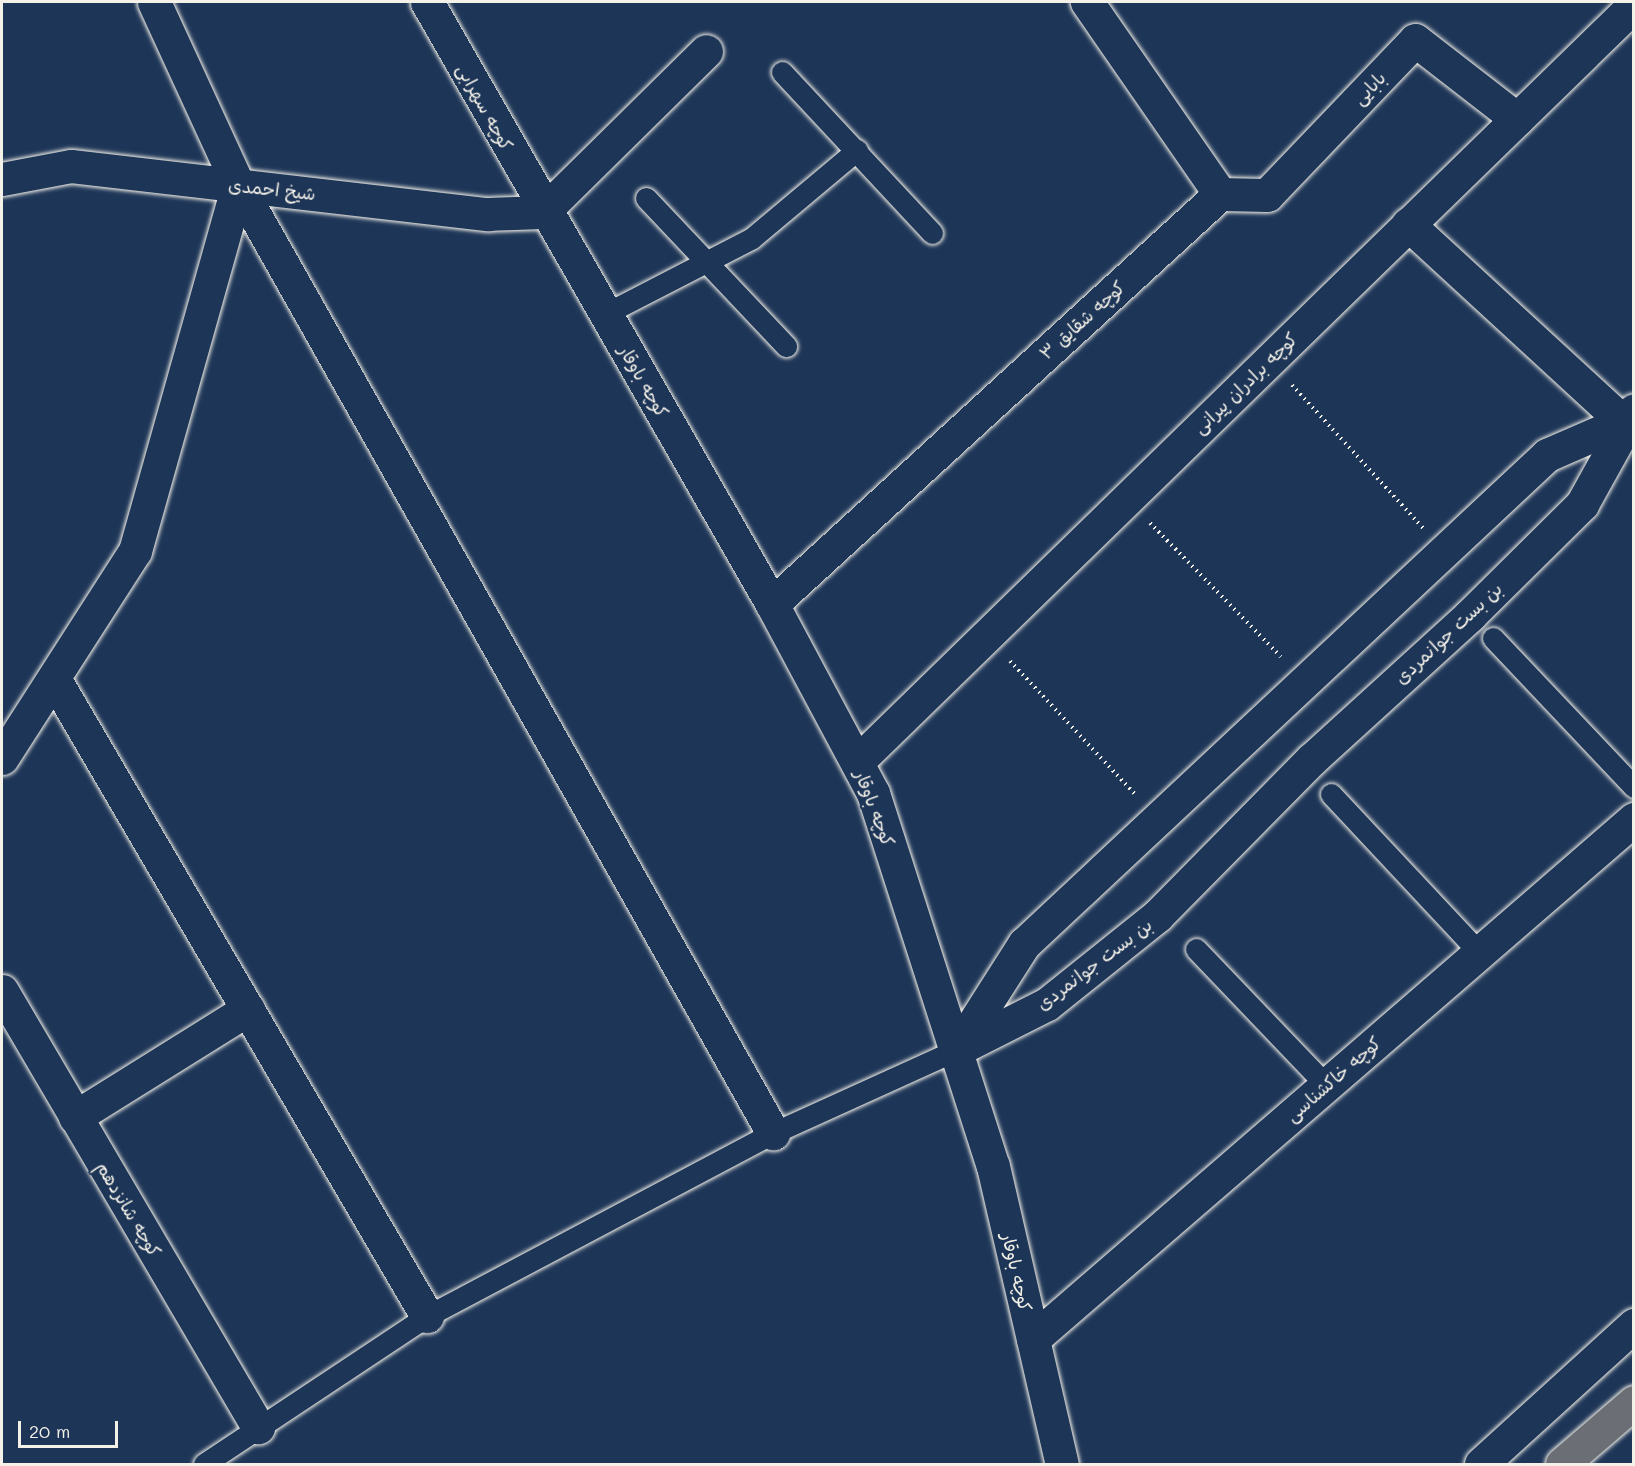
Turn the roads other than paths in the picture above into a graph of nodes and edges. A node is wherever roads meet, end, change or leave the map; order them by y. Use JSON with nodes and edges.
{"nodes":[{"id":1,"x":154,"y":2,"type":"edge"},
{"id":2,"x":427,"y":2,"type":"edge"},
{"id":3,"x":1087,"y":2,"type":"edge"},
{"id":4,"x":1634,"y":5,"type":"edge"},
{"id":5,"x":706,"y":51,"type":"dead end"},
{"id":6,"x":782,"y":72,"type":"dead end"},
{"id":7,"x":1516,"y":119,"type":"junction"},
{"id":8,"x":857,"y":150,"type":"junction"},
{"id":9,"x":2,"y":179,"type":"edge"},
{"id":10,"x":238,"y":185,"type":"junction"},
{"id":11,"x":1220,"y":194,"type":"junction"},
{"id":12,"x":646,"y":198,"type":"dead end"},
{"id":13,"x":543,"y":212,"type":"junction"},
{"id":14,"x":1408,"y":224,"type":"junction"},
{"id":15,"x":932,"y":233,"type":"dead end"},
{"id":16,"x":708,"y":261,"type":"junction"},
{"id":17,"x":605,"y":314,"type":"junction"},
{"id":18,"x":786,"y":346,"type":"dead end"},
{"id":19,"x":1628,"y":416,"type":"edge"},
{"id":20,"x":772,"y":604,"type":"junction"},
{"id":21,"x":1493,"y":638,"type":"dead end"},
{"id":22,"x":55,"y":680,"type":"junction"},
{"id":23,"x":2,"y":758,"type":"edge"},
{"id":24,"x":857,"y":762,"type":"junction"},
{"id":25,"x":1634,"y":787,"type":"edge"},
{"id":26,"x":1331,"y":794,"type":"dead end"},
{"id":27,"x":1634,"y":819,"type":"edge"},
{"id":28,"x":1196,"y":949,"type":"dead end"},
{"id":29,"x":1480,"y":952,"type":"junction"},
{"id":30,"x":2,"y":991,"type":"edge"},
{"id":31,"x":248,"y":1009,"type":"junction"},
{"id":32,"x":956,"y":1050,"type":"junction"},
{"id":33,"x":1326,"y":1085,"type":"junction"},
{"id":34,"x":75,"y":1117,"type":"junction"},
{"id":35,"x":773,"y":1133,"type":"junction"},
{"id":36,"x":427,"y":1316,"type":"junction"},
{"id":37,"x":1634,"y":1325,"type":"edge"},
{"id":38,"x":1033,"y":1339,"type":"junction"},
{"id":39,"x":1634,"y":1402,"type":"edge"},
{"id":40,"x":258,"y":1427,"type":"junction"},
{"id":41,"x":204,"y":1464,"type":"edge"},
{"id":42,"x":1062,"y":1464,"type":"edge"},
{"id":43,"x":1481,"y":1464,"type":"edge"},
{"id":44,"x":1562,"y":1464,"type":"edge"}],
"edges":[{"from":1,"to":10,"type":"street"},
{"from":2,"to":13,"type":"street","name":"کوچه سهرابی"},
{"from":3,"to":11,"type":"street"},
{"from":4,"to":7,"type":"street","name":"کوچه برادران پیرانی"},
{"from":5,"to":13,"type":"street"},
{"from":6,"to":8,"type":"lane"},
{"from":7,"to":11,"type":"street","name":"بابایی"},
{"from":7,"to":14,"type":"street","name":"کوچه برادران پیرانی"},
{"from":8,"to":15,"type":"lane"},
{"from":8,"to":16,"type":"lane"},
{"from":9,"to":10,"type":"street","name":"شیخ احمدی"},
{"from":10,"to":13,"type":"street","name":"شیخ احمدی"},
{"from":10,"to":22,"type":"street"},
{"from":10,"to":35,"type":"street"},
{"from":11,"to":20,"type":"street","name":"کوچه شقایق ۳"},
{"from":12,"to":16,"type":"lane"},
{"from":13,"to":17,"type":"street","name":"کوچه باوقار"},
{"from":14,"to":19,"type":"street"},
{"from":14,"to":24,"type":"street","name":"کوچه برادران پیرانی"},
{"from":16,"to":17,"type":"lane"},
{"from":16,"to":18,"type":"lane"},
{"from":17,"to":20,"type":"street","name":"کوچه باوقار"},
{"from":19,"to":32,"type":"street"},
{"from":19,"to":32,"type":"street","name":"بن بست جوانمردی"},
{"from":20,"to":24,"type":"street","name":"کوچه باوقار"},
{"from":21,"to":25,"type":"lane"},
{"from":22,"to":23,"type":"street"},
{"from":22,"to":31,"type":"street"},
{"from":24,"to":32,"type":"street","name":"کوچه باوقار"},
{"from":26,"to":29,"type":"lane"},
{"from":27,"to":29,"type":"street","name":"کوچه خاکشناسی"},
{"from":28,"to":33,"type":"lane"},
{"from":29,"to":33,"type":"street","name":"کوچه خاکشناسی"},
{"from":30,"to":34,"type":"street","name":"کوچه شانزدهم"},
{"from":31,"to":34,"type":"street"},
{"from":31,"to":36,"type":"street"},
{"from":32,"to":35,"type":"lane"},
{"from":32,"to":38,"type":"street","name":"کوچه باوقار"},
{"from":33,"to":38,"type":"street","name":"کوچه خاکشناسی"},
{"from":34,"to":40,"type":"street","name":"کوچه شانزدهم"},
{"from":35,"to":36,"type":"lane"},
{"from":36,"to":40,"type":"lane"},
{"from":37,"to":43,"type":"street"},
{"from":38,"to":42,"type":"street","name":"کوچه باوقار"},
{"from":39,"to":44,"type":"main road"},
{"from":40,"to":41,"type":"lane"}]}
